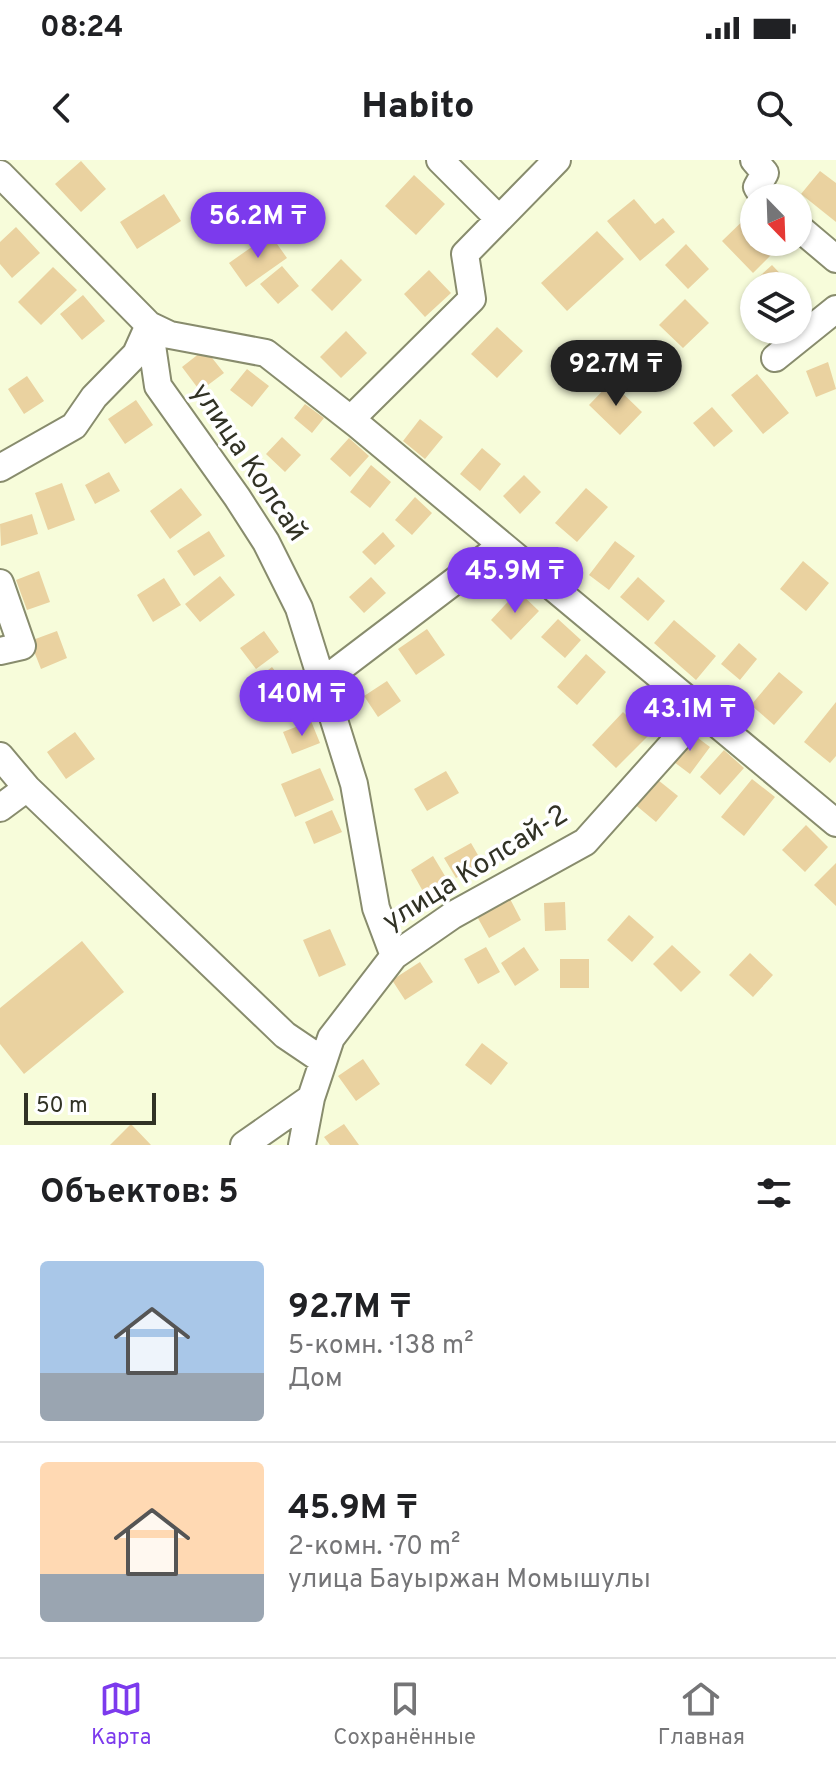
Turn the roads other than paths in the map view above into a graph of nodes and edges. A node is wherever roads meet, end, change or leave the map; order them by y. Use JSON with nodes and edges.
{"nodes":[{"id":1,"x":440,"y":160,"type":"edge"},
{"id":2,"x":557,"y":160,"type":"edge"},
{"id":3,"x":754,"y":160,"type":"edge"},
{"id":4,"x":0,"y":174,"type":"edge"},
{"id":5,"x":759,"y":184,"type":"edge"},
{"id":6,"x":499,"y":219,"type":"junction"},
{"id":7,"x":812,"y":239,"type":"edge"},
{"id":8,"x":836,"y":259,"type":"edge"},
{"id":9,"x":836,"y":309,"type":"edge"},
{"id":10,"x":149,"y":325,"type":"junction"},
{"id":11,"x":775,"y":358,"type":"dead end"},
{"id":12,"x":351,"y":419,"type":"junction"},
{"id":13,"x":0,"y":468,"type":"edge"},
{"id":14,"x":502,"y":545,"type":"junction"},
{"id":15,"x":0,"y":583,"type":"edge"},
{"id":16,"x":0,"y":651,"type":"edge"},
{"id":17,"x":323,"y":681,"type":"junction"},
{"id":18,"x":702,"y":711,"type":"junction"},
{"id":19,"x":0,"y":756,"type":"edge"},
{"id":20,"x":27,"y":788,"type":"junction"},
{"id":21,"x":0,"y":808,"type":"edge"},
{"id":22,"x":836,"y":823,"type":"edge"},
{"id":23,"x":394,"y":956,"type":"junction"},
{"id":24,"x":322,"y":1060,"type":"junction"},
{"id":25,"x":311,"y":1098,"type":"junction"},
{"id":26,"x":244,"y":1145,"type":"edge"},
{"id":27,"x":302,"y":1145,"type":"edge"}],
"edges":[{"from":1,"to":6,"type":"street"},
{"from":2,"to":6,"type":"street"},
{"from":3,"to":5,"type":"street"},
{"from":4,"to":10,"type":"street"},
{"from":6,"to":12,"type":"street"},
{"from":7,"to":8,"type":"street"},
{"from":9,"to":11,"type":"street"},
{"from":10,"to":12,"type":"street"},
{"from":10,"to":13,"type":"street"},
{"from":10,"to":17,"type":"street","name":"улица Колсай"},
{"from":12,"to":14,"type":"street"},
{"from":14,"to":17,"type":"street"},
{"from":14,"to":18,"type":"street"},
{"from":15,"to":16,"type":"street"},
{"from":17,"to":23,"type":"street","name":"улица Колсай"},
{"from":18,"to":22,"type":"street"},
{"from":18,"to":23,"type":"street","name":"улица Колсай-2"},
{"from":19,"to":20,"type":"street"},
{"from":20,"to":21,"type":"street"},
{"from":20,"to":24,"type":"street"},
{"from":23,"to":24,"type":"street","name":"улица Колсай-2"},
{"from":24,"to":25,"type":"street","name":"улица Колсай-2"},
{"from":25,"to":26,"type":"street"},
{"from":25,"to":27,"type":"street","name":"улица Колсай-2"}]}
